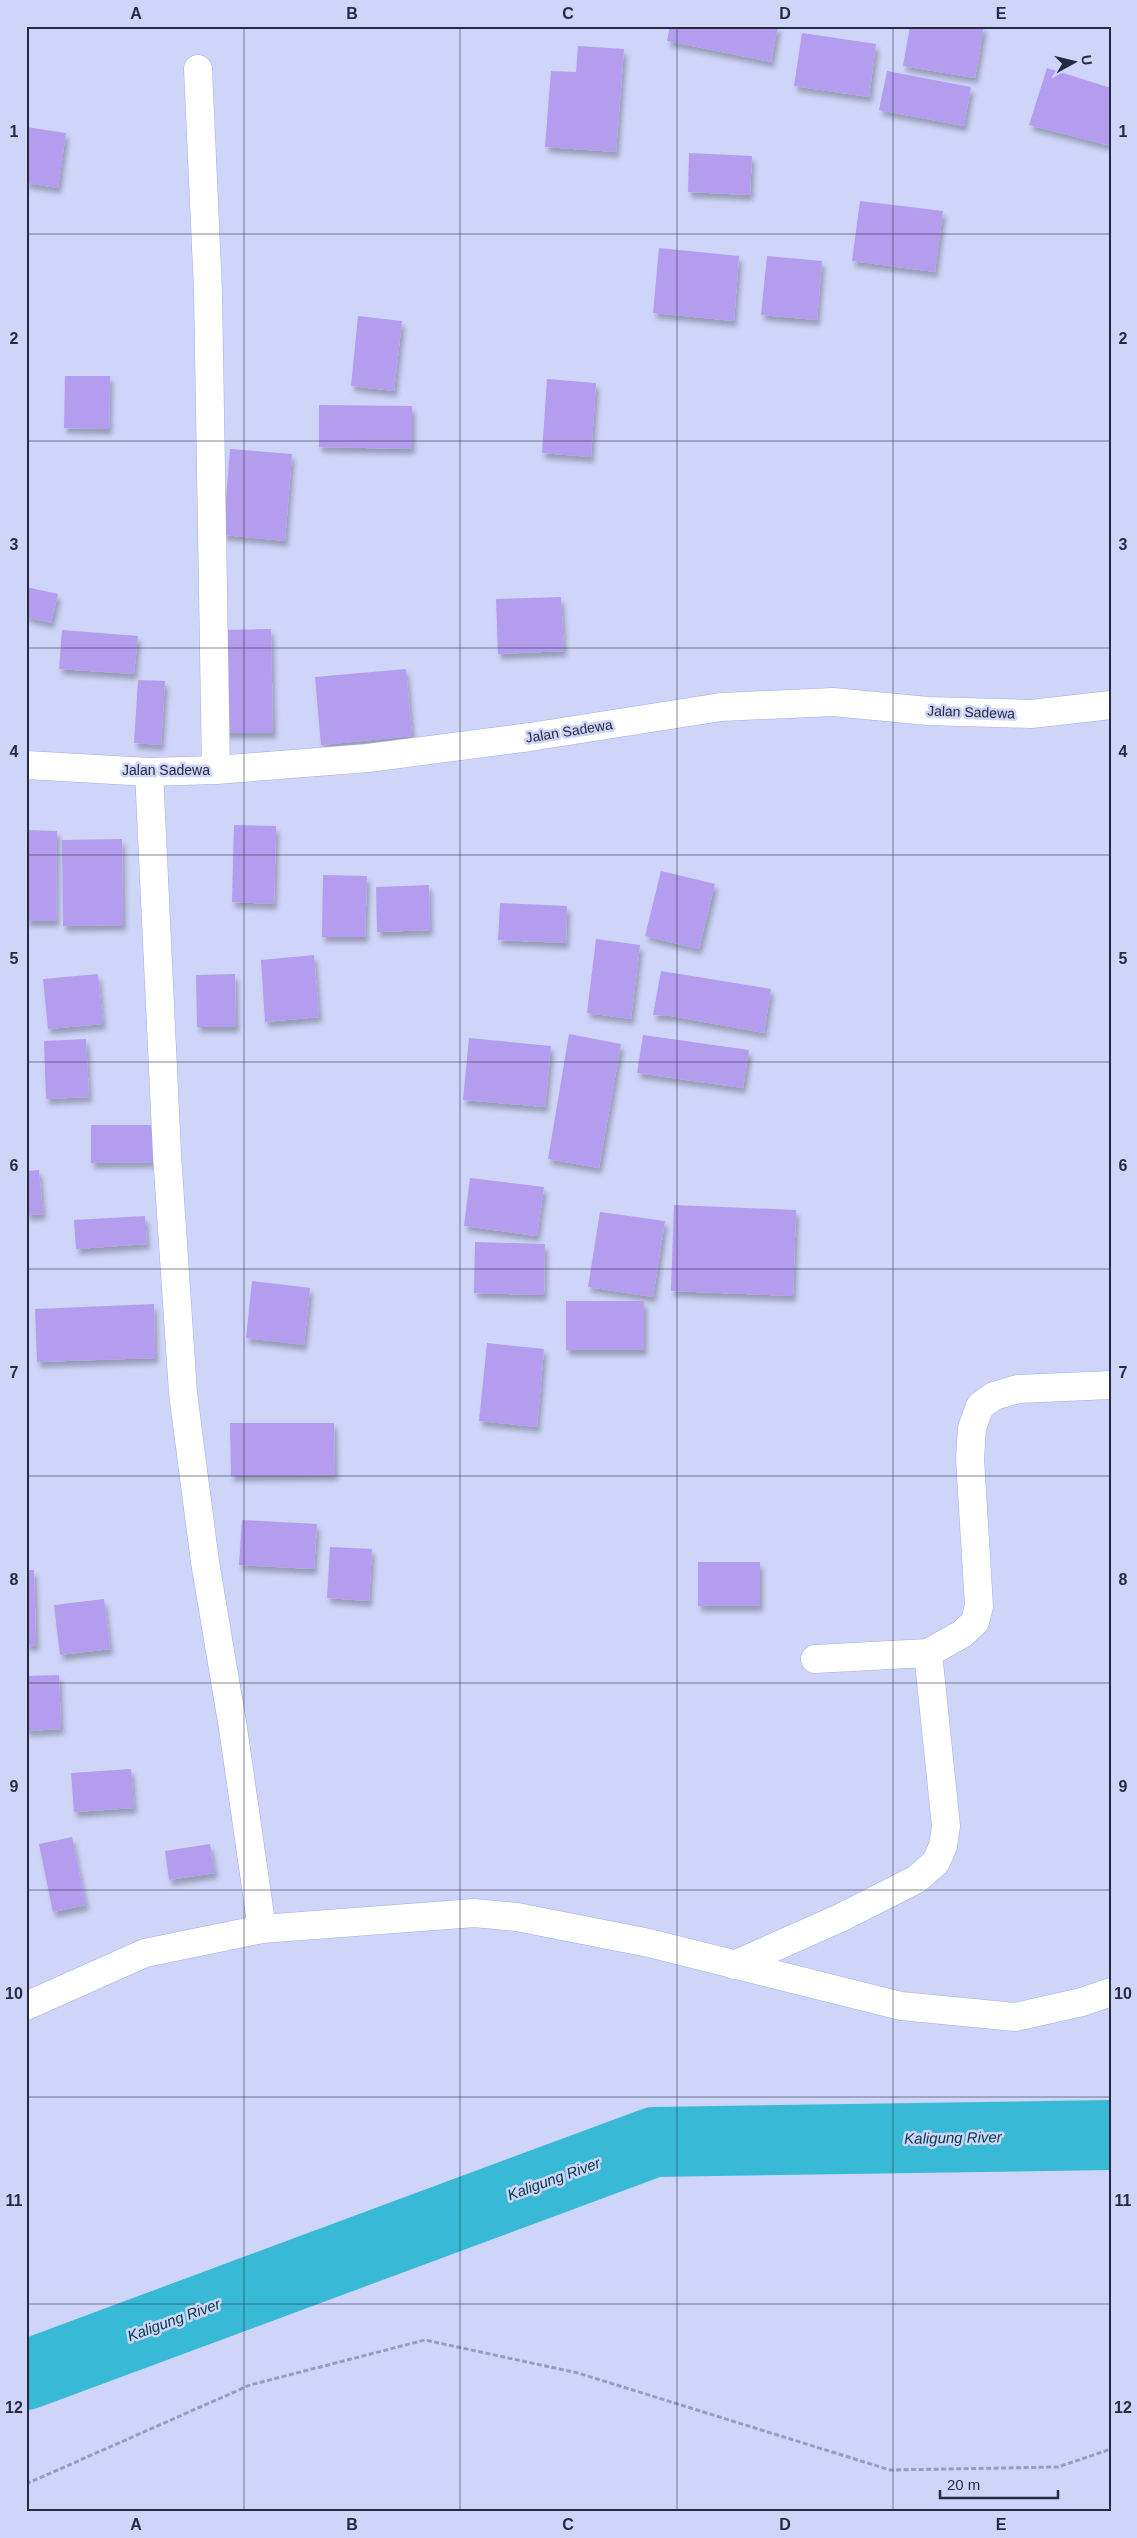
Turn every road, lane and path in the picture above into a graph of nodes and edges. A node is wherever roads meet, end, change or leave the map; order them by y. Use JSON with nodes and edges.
{"nodes":[{"id":1,"x":198,"y":69,"type":"dead end"},
{"id":2,"x":1110,"y":711,"type":"edge"},
{"id":3,"x":26,"y":765,"type":"edge"},
{"id":4,"x":216,"y":770,"type":"junction"},
{"id":5,"x":149,"y":772,"type":"junction"},
{"id":6,"x":1111,"y":1385,"type":"edge"},
{"id":7,"x":928,"y":1653,"type":"junction"},
{"id":8,"x":814,"y":1660,"type":"dead end"},
{"id":9,"x":262,"y":1928,"type":"junction"},
{"id":10,"x":734,"y":1965,"type":"junction"},
{"id":11,"x":1111,"y":1992,"type":"edge"},
{"id":12,"x":26,"y":2006,"type":"edge"},
{"id":13,"x":1111,"y":2449,"type":"edge"},
{"id":14,"x":26,"y":2484,"type":"edge"}],
"edges":[{"from":1,"to":4,"type":"street"},
{"from":2,"to":4,"type":"street","name":"Jalan Sadewa"},
{"from":3,"to":5,"type":"street","name":"Jalan Sadewa"},
{"from":4,"to":5,"type":"street","name":"Jalan Sadewa"},
{"from":5,"to":9,"type":"street"},
{"from":6,"to":7,"type":"street"},
{"from":7,"to":8,"type":"street"},
{"from":7,"to":10,"type":"street"},
{"from":9,"to":10,"type":"street"},
{"from":9,"to":12,"type":"street"},
{"from":10,"to":11,"type":"street"},
{"from":13,"to":14,"type":"path"}]}
